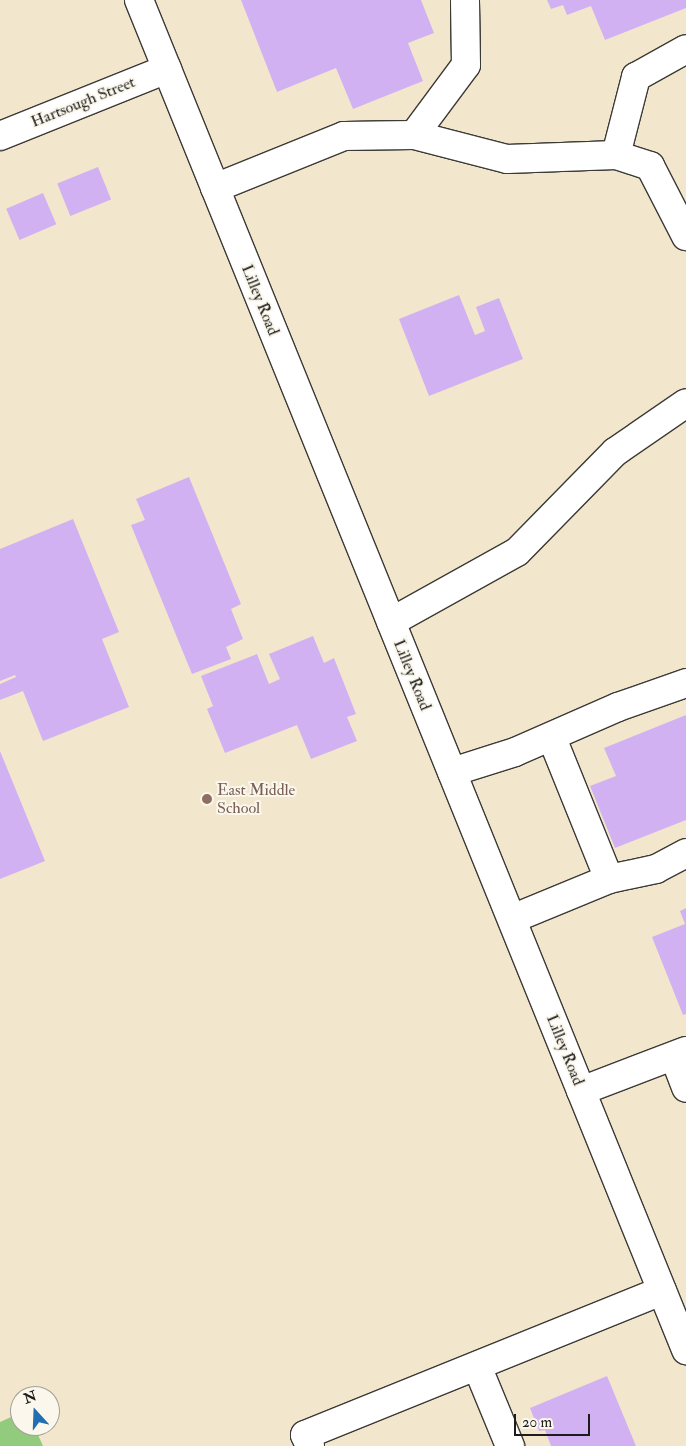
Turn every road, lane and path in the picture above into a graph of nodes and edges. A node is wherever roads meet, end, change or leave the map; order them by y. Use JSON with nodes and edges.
{"nodes":[{"id":1,"x":139,"y":0,"type":"edge"},
{"id":2,"x":465,"y":0,"type":"edge"},
{"id":3,"x":686,"y":49,"type":"edge"},
{"id":4,"x":167,"y":68,"type":"junction"},
{"id":5,"x":414,"y":134,"type":"junction"},
{"id":6,"x":0,"y":136,"type":"edge"},
{"id":7,"x":616,"y":155,"type":"junction"},
{"id":8,"x":215,"y":188,"type":"junction"},
{"id":9,"x":686,"y":236,"type":"edge"},
{"id":10,"x":686,"y":403,"type":"edge"},
{"id":11,"x":391,"y":622,"type":"junction"},
{"id":12,"x":686,"y":683,"type":"edge"},
{"id":13,"x":552,"y":738,"type":"junction"},
{"id":14,"x":452,"y":772,"type":"junction"},
{"id":15,"x":686,"y":853,"type":"edge"},
{"id":16,"x":610,"y":879,"type":"junction"},
{"id":17,"x":512,"y":919,"type":"junction"},
{"id":18,"x":680,"y":1054,"type":"edge"},
{"id":19,"x":686,"y":1088,"type":"edge"},
{"id":20,"x":581,"y":1091,"type":"junction"},
{"id":21,"x":662,"y":1291,"type":"junction"},
{"id":22,"x":686,"y":1350,"type":"edge"},
{"id":23,"x":477,"y":1366,"type":"junction"},
{"id":24,"x":310,"y":1446,"type":"edge"},
{"id":25,"x":510,"y":1446,"type":"edge"}],
"edges":[{"from":1,"to":4,"type":"street","name":"Lilley Road"},
{"from":2,"to":5,"type":"street"},
{"from":3,"to":7,"type":"street"},
{"from":4,"to":6,"type":"street","name":"Hartsough Street"},
{"from":4,"to":8,"type":"street","name":"Lilley Road"},
{"from":5,"to":7,"type":"street"},
{"from":5,"to":8,"type":"street"},
{"from":7,"to":9,"type":"street"},
{"from":8,"to":11,"type":"street","name":"Lilley Road"},
{"from":10,"to":11,"type":"street"},
{"from":11,"to":14,"type":"street","name":"Lilley Road"},
{"from":12,"to":13,"type":"street"},
{"from":13,"to":14,"type":"street"},
{"from":13,"to":16,"type":"street"},
{"from":14,"to":17,"type":"street","name":"Lilley Road"},
{"from":15,"to":16,"type":"street"},
{"from":16,"to":17,"type":"street"},
{"from":17,"to":20,"type":"street","name":"Lilley Road"},
{"from":18,"to":19,"type":"street"},
{"from":18,"to":20,"type":"street"},
{"from":20,"to":21,"type":"street","name":"Lilley Road"},
{"from":21,"to":22,"type":"street","name":"Lilley Road"},
{"from":21,"to":23,"type":"street"},
{"from":23,"to":24,"type":"street"},
{"from":23,"to":25,"type":"street"}]}
